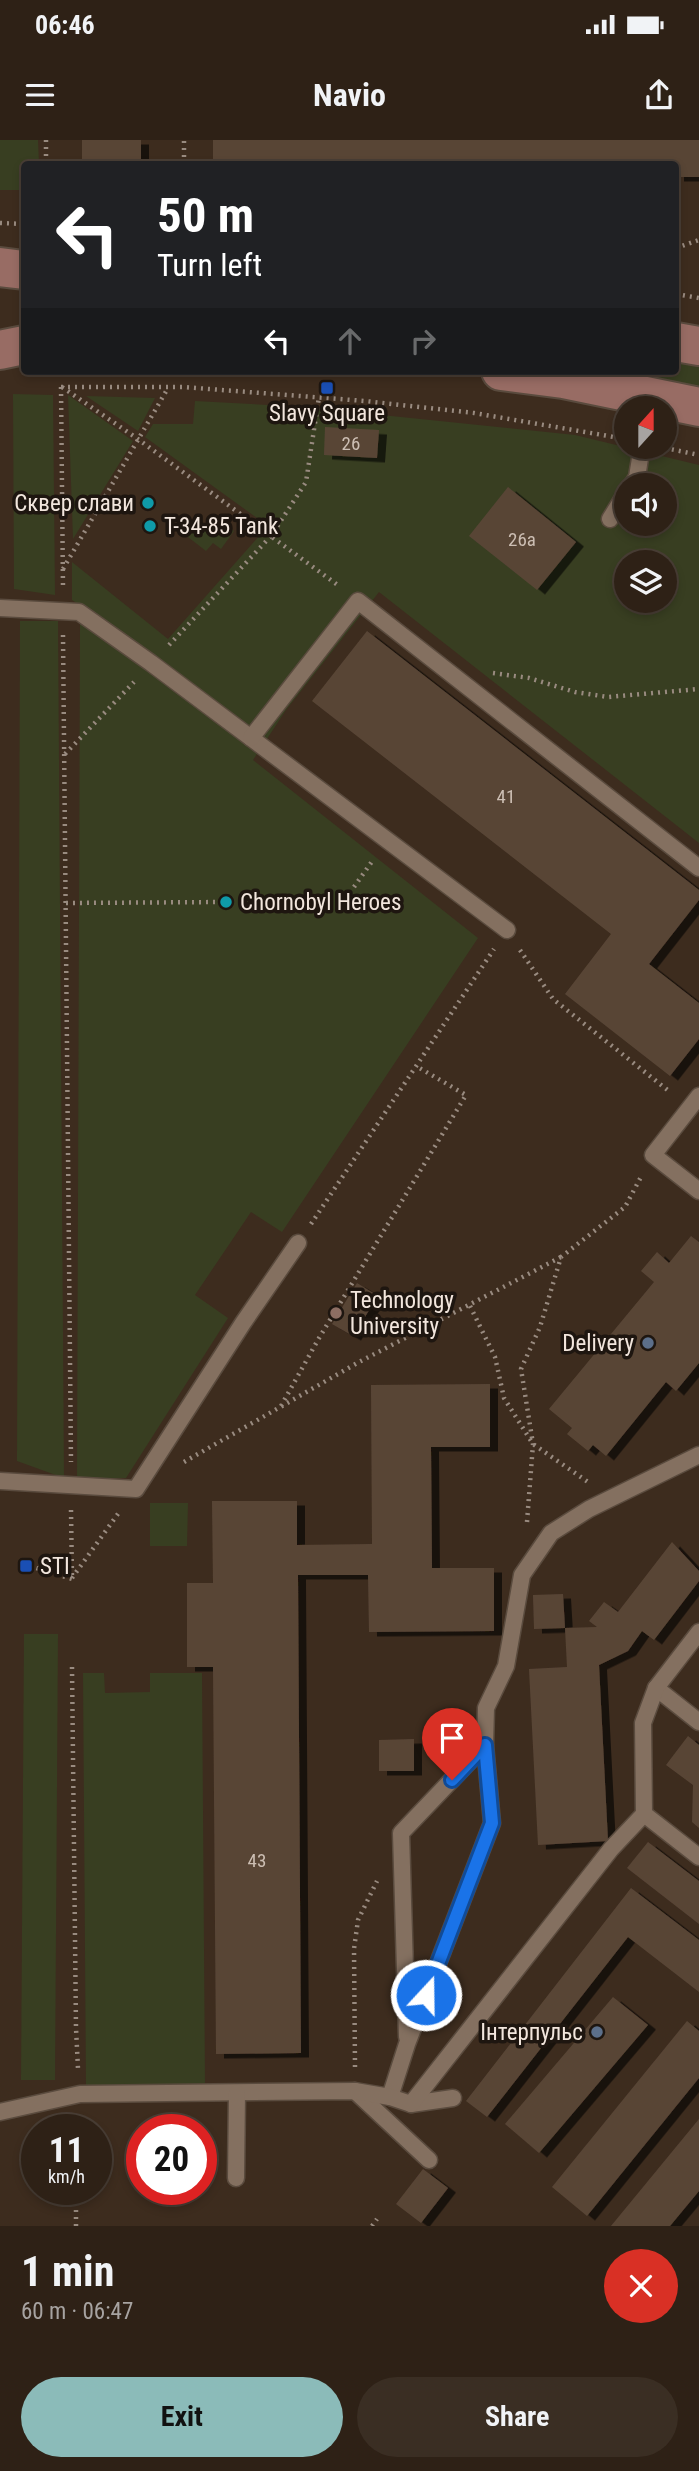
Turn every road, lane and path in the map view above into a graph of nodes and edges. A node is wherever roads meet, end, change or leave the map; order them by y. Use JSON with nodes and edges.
{"nodes":[{"id":1,"x":46,"y":140,"type":"edge"},
{"id":2,"x":184,"y":140,"type":"edge"},
{"id":3,"x":46,"y":161,"type":"edge"},
{"id":4,"x":184,"y":161,"type":"edge"},
{"id":5,"x":0,"y":223,"type":"edge"},
{"id":6,"x":21,"y":224,"type":"edge"},
{"id":7,"x":699,"y":240,"type":"edge"},
{"id":8,"x":679,"y":247,"type":"edge"},
{"id":9,"x":0,"y":267,"type":"edge"},
{"id":10,"x":21,"y":270,"type":"edge"},
{"id":11,"x":679,"y":295,"type":"edge"},
{"id":12,"x":699,"y":298,"type":"edge"},
{"id":13,"x":679,"y":342,"type":"edge"},
{"id":14,"x":21,"y":346,"type":"edge"},
{"id":15,"x":699,"y":346,"type":"edge"},
{"id":16,"x":0,"y":350,"type":"edge"},
{"id":17,"x":532,"y":375,"type":"edge"},
{"id":18,"x":61,"y":387,"type":"junction"},
{"id":19,"x":168,"y":388,"type":"junction"},
{"id":20,"x":627,"y":396,"type":"edge"},
{"id":21,"x":319,"y":397,"type":"junction"},
{"id":22,"x":677,"y":405,"type":"edge"},
{"id":23,"x":699,"y":407,"type":"edge"},
{"id":24,"x":614,"y":437,"type":"edge"},
{"id":25,"x":139,"y":440,"type":"junction"},
{"id":26,"x":677,"y":450,"type":"edge"},
{"id":27,"x":699,"y":455,"type":"edge"},
{"id":28,"x":614,"y":512,"type":"edge"},
{"id":29,"x":610,"y":519,"type":"dead end"},
{"id":30,"x":271,"y":536,"type":"junction"},
{"id":31,"x":63,"y":569,"type":"junction"},
{"id":32,"x":358,"y":601,"type":"junction"},
{"id":33,"x":0,"y":608,"type":"edge"},
{"id":34,"x":63,"y":611,"type":"junction"},
{"id":35,"x":152,"y":663,"type":"junction"},
{"id":36,"x":458,"y":679,"type":"junction"},
{"id":37,"x":699,"y":689,"type":"edge"},
{"id":38,"x":251,"y":738,"type":"junction"},
{"id":39,"x":65,"y":754,"type":"junction"},
{"id":40,"x":387,"y":840,"type":"junction"},
{"id":41,"x":699,"y":868,"type":"edge"},
{"id":42,"x":354,"y":887,"type":"dead end"},
{"id":43,"x":226,"y":902,"type":"dead end"},
{"id":44,"x":66,"y":903,"type":"junction"},
{"id":45,"x":507,"y":930,"type":"junction"},
{"id":46,"x":416,"y":1066,"type":"junction"},
{"id":47,"x":695,"y":1102,"type":"edge"},
{"id":48,"x":653,"y":1155,"type":"junction"},
{"id":49,"x":699,"y":1191,"type":"edge"},
{"id":50,"x":298,"y":1244,"type":"joint"},
{"id":51,"x":561,"y":1257,"type":"junction"},
{"id":52,"x":470,"y":1306,"type":"junction"},
{"id":53,"x":281,"y":1406,"type":"junction"},
{"id":54,"x":533,"y":1444,"type":"junction"},
{"id":55,"x":699,"y":1455,"type":"edge"},
{"id":56,"x":0,"y":1481,"type":"edge"},
{"id":57,"x":71,"y":1485,"type":"junction"},
{"id":58,"x":136,"y":1489,"type":"junction"},
{"id":59,"x":612,"y":1498,"type":"junction"},
{"id":60,"x":23,"y":1563,"type":"dead end"},
{"id":61,"x":522,"y":1575,"type":"junction"},
{"id":62,"x":72,"y":1579,"type":"junction"},
{"id":63,"x":699,"y":1632,"type":"edge"},
{"id":64,"x":72,"y":1667,"type":"dead end"},
{"id":65,"x":656,"y":1688,"type":"junction"},
{"id":66,"x":699,"y":1722,"type":"edge"},
{"id":67,"x":485,"y":1745,"type":"junction"},
{"id":68,"x":644,"y":1814,"type":"junction"},
{"id":69,"x":401,"y":1833,"type":"junction"},
{"id":70,"x":699,"y":1857,"type":"edge"},
{"id":71,"x":407,"y":2044,"type":"junction"},
{"id":72,"x":355,"y":2091,"type":"junction"},
{"id":73,"x":237,"y":2093,"type":"junction"},
{"id":74,"x":80,"y":2094,"type":"junction"},
{"id":75,"x":390,"y":2097,"type":"junction"},
{"id":76,"x":453,"y":2098,"type":"dead end"},
{"id":77,"x":411,"y":2104,"type":"junction"},
{"id":78,"x":0,"y":2112,"type":"edge"},
{"id":79,"x":79,"y":2114,"type":"edge"},
{"id":80,"x":429,"y":2160,"type":"dead end"},
{"id":81,"x":236,"y":2178,"type":"dead end"},
{"id":82,"x":76,"y":2205,"type":"edge"},
{"id":83,"x":377,"y":2219,"type":"dead end"},
{"id":84,"x":76,"y":2226,"type":"edge"},
{"id":85,"x":372,"y":2226,"type":"edge"}],
"edges":[{"from":1,"to":3,"type":"path"},
{"from":2,"to":4,"type":"path"},
{"from":5,"to":6,"type":"path"},
{"from":7,"to":8,"type":"path"},
{"from":9,"to":10,"type":"main road"},
{"from":11,"to":12,"type":"path"},
{"from":13,"to":15,"type":"main road"},
{"from":14,"to":16,"type":"main road"},
{"from":17,"to":20,"type":"main road"},
{"from":18,"to":19,"type":"path"},
{"from":18,"to":25,"type":"path"},
{"from":18,"to":31,"type":"path"},
{"from":19,"to":21,"type":"path"},
{"from":19,"to":25,"type":"path"},
{"from":21,"to":24,"type":"path"},
{"from":21,"to":30,"type":"path"},
{"from":22,"to":23,"type":"main road"},
{"from":25,"to":30,"type":"path"},
{"from":25,"to":31,"type":"path"},
{"from":26,"to":27,"type":"path"},
{"from":28,"to":29,"type":"lane"},
{"from":30,"to":32,"type":"path"},
{"from":30,"to":35,"type":"path"},
{"from":31,"to":34,"type":"path"},
{"from":32,"to":36,"type":"lane"},
{"from":32,"to":38,"type":"lane"},
{"from":33,"to":34,"type":"lane"},
{"from":34,"to":35,"type":"lane"},
{"from":34,"to":39,"type":"path"},
{"from":35,"to":38,"type":"lane"},
{"from":35,"to":39,"type":"path"},
{"from":36,"to":37,"type":"path"},
{"from":36,"to":41,"type":"lane"},
{"from":38,"to":40,"type":"lane"},
{"from":39,"to":44,"type":"path"},
{"from":40,"to":42,"type":"path"},
{"from":40,"to":45,"type":"lane"},
{"from":43,"to":44,"type":"path"},
{"from":44,"to":57,"type":"path"},
{"from":45,"to":46,"type":"path"},
{"from":45,"to":47,"type":"path"},
{"from":46,"to":50,"type":"path"},
{"from":46,"to":53,"type":"path"},
{"from":47,"to":48,"type":"lane"},
{"from":48,"to":49,"type":"lane"},
{"from":48,"to":51,"type":"path"},
{"from":50,"to":58,"type":"lane"},
{"from":51,"to":52,"type":"path"},
{"from":51,"to":54,"type":"path"},
{"from":52,"to":53,"type":"path"},
{"from":52,"to":54,"type":"path"},
{"from":53,"to":58,"type":"path"},
{"from":54,"to":59,"type":"path"},
{"from":54,"to":61,"type":"path"},
{"from":55,"to":59,"type":"lane"},
{"from":56,"to":57,"type":"lane"},
{"from":57,"to":58,"type":"lane"},
{"from":57,"to":62,"type":"path"},
{"from":58,"to":62,"type":"path"},
{"from":59,"to":61,"type":"lane"},
{"from":60,"to":62,"type":"path"},
{"from":61,"to":67,"type":"lane"},
{"from":63,"to":65,"type":"lane"},
{"from":64,"to":74,"type":"path"},
{"from":65,"to":66,"type":"lane"},
{"from":65,"to":68,"type":"lane"},
{"from":67,"to":69,"type":"lane"},
{"from":67,"to":71,"type":"lane"},
{"from":68,"to":70,"type":"lane"},
{"from":68,"to":77,"type":"lane"},
{"from":69,"to":71,"type":"lane"},
{"from":69,"to":72,"type":"path"},
{"from":71,"to":75,"type":"lane"},
{"from":72,"to":73,"type":"lane"},
{"from":72,"to":75,"type":"lane"},
{"from":72,"to":80,"type":"lane"},
{"from":73,"to":74,"type":"lane"},
{"from":73,"to":81,"type":"lane"},
{"from":74,"to":78,"type":"lane"},
{"from":74,"to":79,"type":"path"},
{"from":75,"to":77,"type":"lane"},
{"from":76,"to":77,"type":"lane"},
{"from":82,"to":84,"type":"path"},
{"from":83,"to":85,"type":"path"}]}
